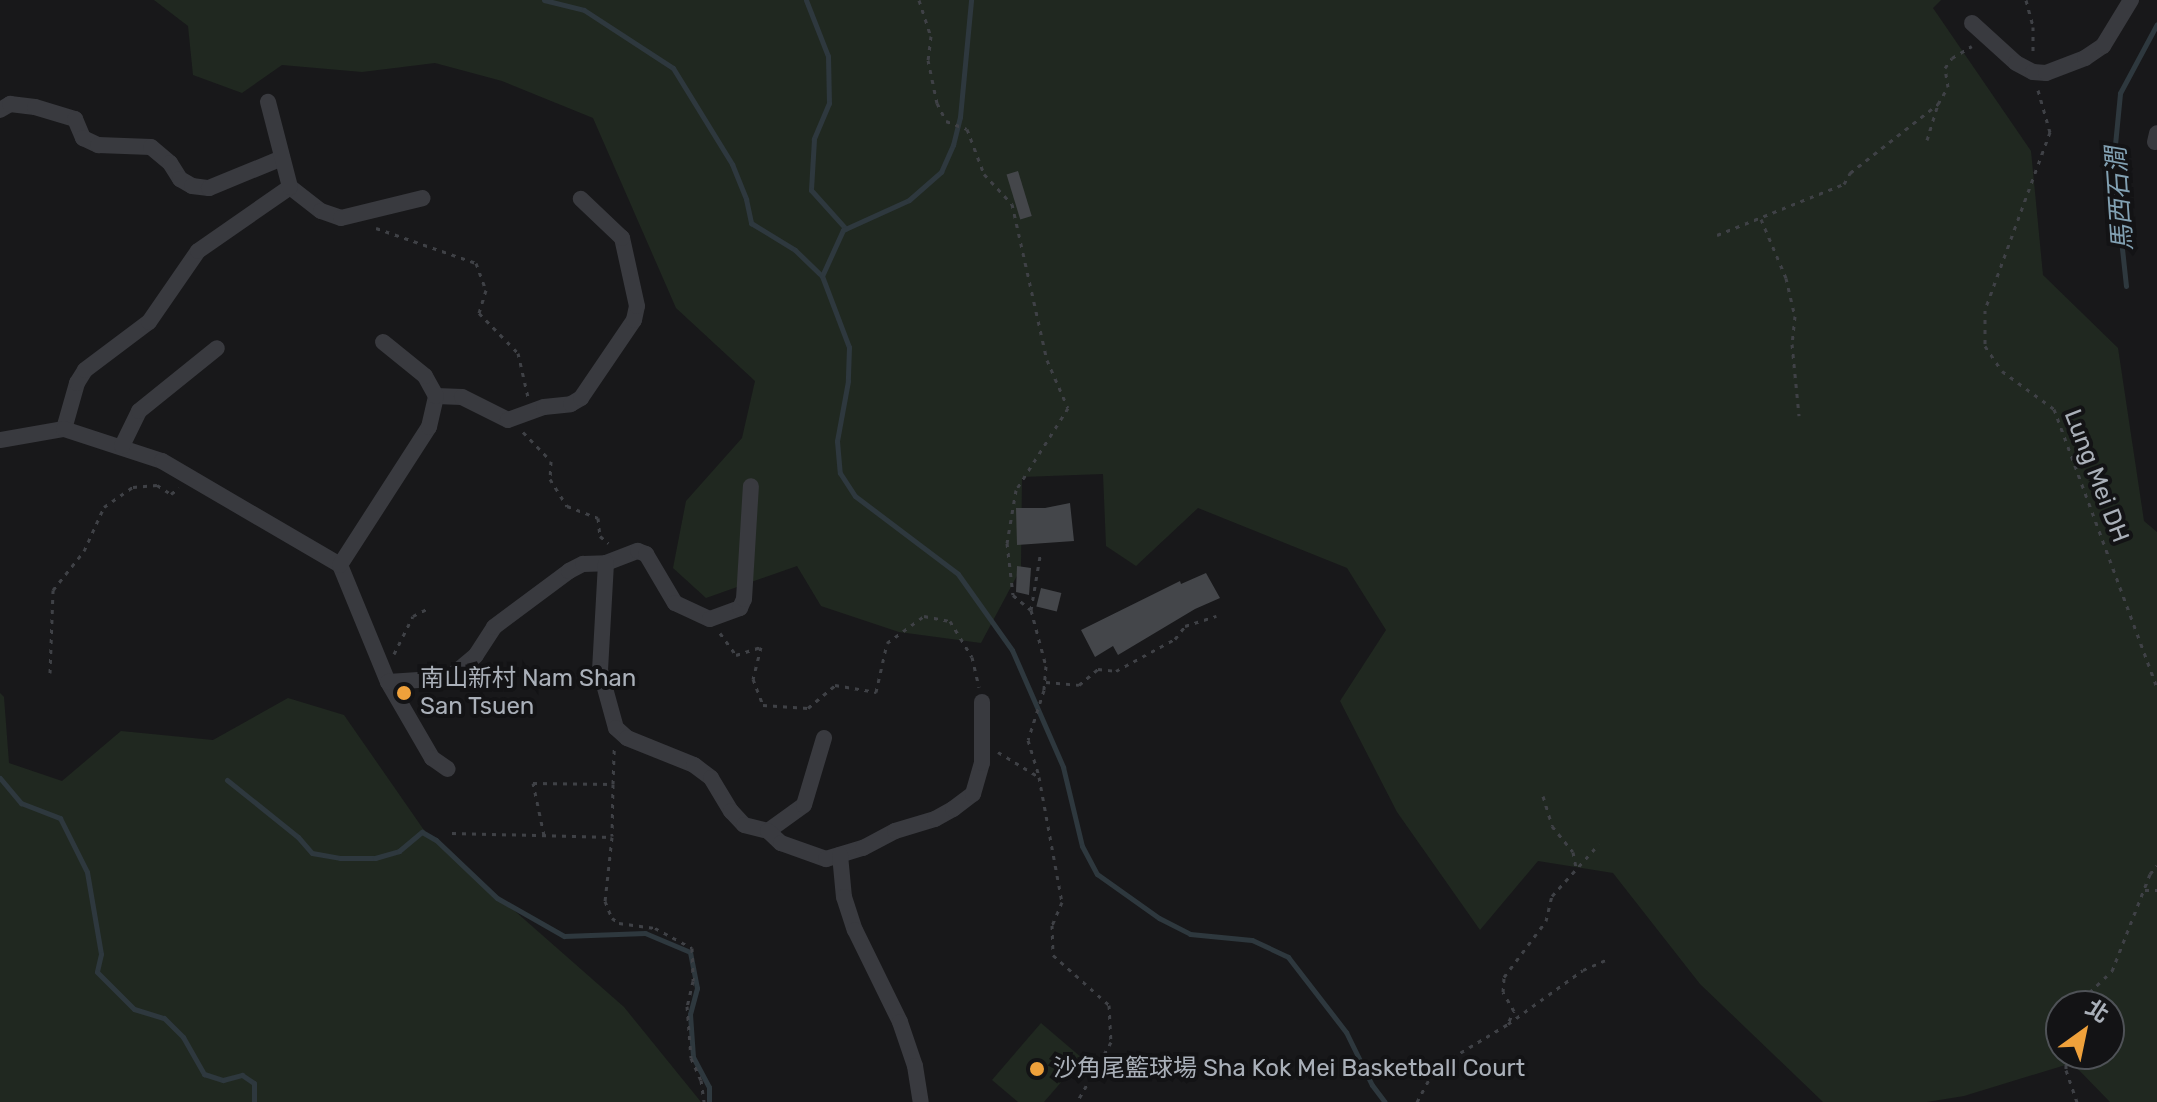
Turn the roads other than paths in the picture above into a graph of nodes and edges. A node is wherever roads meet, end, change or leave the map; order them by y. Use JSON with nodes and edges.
{"nodes":[{"id":1,"x":2131,"y":0,"type":"edge"},
{"id":2,"x":1972,"y":23,"type":"dead end"},
{"id":3,"x":268,"y":102,"type":"dead end"},
{"id":4,"x":0,"y":110,"type":"edge"},
{"id":5,"x":282,"y":158,"type":"junction"},
{"id":6,"x":290,"y":187,"type":"junction"},
{"id":7,"x":423,"y":198,"type":"dead end"},
{"id":8,"x":581,"y":199,"type":"dead end"},
{"id":9,"x":383,"y":342,"type":"dead end"},
{"id":10,"x":217,"y":348,"type":"dead end"},
{"id":11,"x":436,"y":396,"type":"junction"},
{"id":12,"x":64,"y":429,"type":"junction"},
{"id":13,"x":0,"y":440,"type":"edge"},
{"id":14,"x":122,"y":446,"type":"junction"},
{"id":15,"x":751,"y":486,"type":"dead end"},
{"id":16,"x":606,"y":563,"type":"junction"},
{"id":17,"x":340,"y":565,"type":"junction"},
{"id":18,"x":387,"y":676,"type":"junction"},
{"id":19,"x":982,"y":702,"type":"road end"},
{"id":20,"x":824,"y":738,"type":"dead end"},
{"id":21,"x":448,"y":769,"type":"dead end"},
{"id":22,"x":768,"y":831,"type":"junction"},
{"id":23,"x":840,"y":855,"type":"junction"},
{"id":24,"x":921,"y":1102,"type":"edge"}],
"edges":[{"from":1,"to":2,"type":"street"},
{"from":3,"to":5,"type":"street"},
{"from":4,"to":5,"type":"street"},
{"from":5,"to":6,"type":"street"},
{"from":6,"to":7,"type":"street"},
{"from":6,"to":12,"type":"street"},
{"from":8,"to":11,"type":"street"},
{"from":9,"to":11,"type":"street"},
{"from":10,"to":14,"type":"street"},
{"from":11,"to":17,"type":"street"},
{"from":12,"to":13,"type":"street"},
{"from":12,"to":14,"type":"street"},
{"from":14,"to":17,"type":"street"},
{"from":15,"to":16,"type":"street"},
{"from":16,"to":18,"type":"street"},
{"from":16,"to":22,"type":"street"},
{"from":17,"to":18,"type":"street"},
{"from":18,"to":21,"type":"street"},
{"from":19,"to":23,"type":"street"},
{"from":20,"to":22,"type":"street"},
{"from":22,"to":23,"type":"street"},
{"from":23,"to":24,"type":"street"}]}
